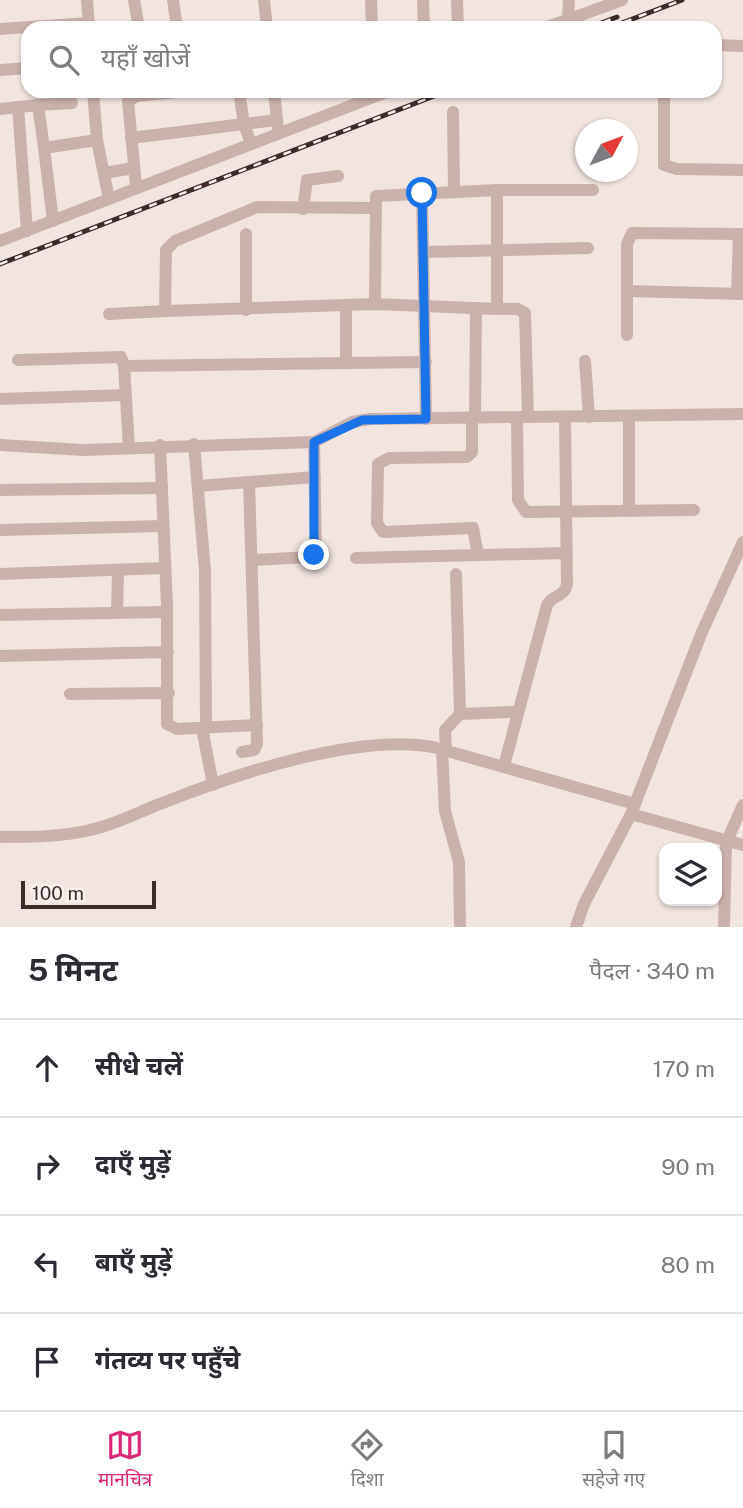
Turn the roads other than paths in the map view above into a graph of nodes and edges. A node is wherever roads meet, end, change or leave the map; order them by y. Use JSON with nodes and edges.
{"nodes":[{"id":1,"x":87,"y":0,"type":"edge"},
{"id":2,"x":134,"y":0,"type":"edge"},
{"id":3,"x":173,"y":0,"type":"edge"},
{"id":4,"x":264,"y":0,"type":"edge"},
{"id":5,"x":371,"y":0,"type":"edge"},
{"id":6,"x":423,"y":0,"type":"edge"},
{"id":7,"x":457,"y":0,"type":"edge"},
{"id":8,"x":569,"y":0,"type":"edge"},
{"id":9,"x":622,"y":0,"type":"edge"},
{"id":10,"x":568,"y":19,"type":"junction"},
{"id":11,"x":89,"y":21,"type":"edge"},
{"id":12,"x":138,"y":21,"type":"edge"},
{"id":13,"x":176,"y":21,"type":"edge"},
{"id":14,"x":266,"y":21,"type":"edge"},
{"id":15,"x":372,"y":21,"type":"edge"},
{"id":16,"x":424,"y":21,"type":"edge"},
{"id":17,"x":458,"y":21,"type":"edge"},
{"id":18,"x":563,"y":21,"type":"edge"},
{"id":19,"x":21,"y":28,"type":"edge"},
{"id":20,"x":0,"y":29,"type":"edge"},
{"id":21,"x":722,"y":45,"type":"edge"},
{"id":22,"x":743,"y":46,"type":"edge"},
{"id":23,"x":21,"y":68,"type":"edge"},
{"id":24,"x":0,"y":70,"type":"edge"},
{"id":25,"x":94,"y":98,"type":"edge"},
{"id":26,"x":130,"y":98,"type":"edge"},
{"id":27,"x":240,"y":98,"type":"edge"},
{"id":28,"x":275,"y":98,"type":"edge"},
{"id":29,"x":368,"y":98,"type":"edge"},
{"id":30,"x":664,"y":98,"type":"edge"},
{"id":31,"x":72,"y":103,"type":"dead end"},
{"id":32,"x":38,"y":105,"type":"junction"},
{"id":33,"x":18,"y":107,"type":"junction"},
{"id":34,"x":0,"y":108,"type":"edge"},
{"id":35,"x":453,"y":112,"type":"dead end"},
{"id":36,"x":277,"y":120,"type":"junction"},
{"id":37,"x":244,"y":124,"type":"junction"},
{"id":38,"x":278,"y":135,"type":"junction"},
{"id":39,"x":131,"y":138,"type":"junction"},
{"id":40,"x":97,"y":140,"type":"junction"},
{"id":41,"x":251,"y":144,"type":"junction"},
{"id":42,"x":44,"y":148,"type":"junction"},
{"id":43,"x":134,"y":168,"type":"junction"},
{"id":44,"x":743,"y":170,"type":"edge"},
{"id":45,"x":104,"y":173,"type":"junction"},
{"id":46,"x":338,"y":176,"type":"dead end"},
{"id":47,"x":136,"y":186,"type":"junction"},
{"id":48,"x":497,"y":190,"type":"junction"},
{"id":49,"x":593,"y":190,"type":"dead end"},
{"id":50,"x":454,"y":192,"type":"junction"},
{"id":51,"x":422,"y":193,"type":"junction"},
{"id":52,"x":109,"y":199,"type":"junction"},
{"id":53,"x":375,"y":208,"type":"junction"},
{"id":54,"x":303,"y":209,"type":"junction"},
{"id":55,"x":52,"y":221,"type":"junction"},
{"id":56,"x":27,"y":231,"type":"junction"},
{"id":57,"x":246,"y":234,"type":"dead end"},
{"id":58,"x":741,"y":234,"type":"edge"},
{"id":59,"x":0,"y":241,"type":"edge"},
{"id":60,"x":497,"y":248,"type":"junction"},
{"id":61,"x":588,"y":248,"type":"dead end"},
{"id":62,"x":424,"y":252,"type":"junction"},
{"id":63,"x":628,"y":291,"type":"junction"},
{"id":64,"x":740,"y":294,"type":"edge"},
{"id":65,"x":375,"y":304,"type":"junction"},
{"id":66,"x":346,"y":306,"type":"junction"},
{"id":67,"x":426,"y":306,"type":"junction"},
{"id":68,"x":476,"y":308,"type":"junction"},
{"id":69,"x":498,"y":309,"type":"junction"},
{"id":70,"x":246,"y":310,"type":"junction"},
{"id":71,"x":165,"y":311,"type":"junction"},
{"id":72,"x":109,"y":314,"type":"dead end"},
{"id":73,"x":627,"y":335,"type":"dead end"},
{"id":74,"x":18,"y":360,"type":"dead end"},
{"id":75,"x":346,"y":362,"type":"junction"},
{"id":76,"x":426,"y":362,"type":"junction"},
{"id":77,"x":585,"y":362,"type":"dead end"},
{"id":78,"x":124,"y":366,"type":"junction"},
{"id":79,"x":125,"y":395,"type":"junction"},
{"id":80,"x":0,"y":399,"type":"edge"},
{"id":81,"x":743,"y":414,"type":"edge"},
{"id":82,"x":589,"y":416,"type":"junction"},
{"id":83,"x":629,"y":416,"type":"junction"},
{"id":84,"x":565,"y":417,"type":"junction"},
{"id":85,"x":473,"y":418,"type":"junction"},
{"id":86,"x":522,"y":418,"type":"junction"},
{"id":87,"x":426,"y":419,"type":"junction"},
{"id":88,"x":314,"y":442,"type":"junction"},
{"id":89,"x":194,"y":444,"type":"junction"},
{"id":90,"x":0,"y":445,"type":"edge"},
{"id":91,"x":160,"y":445,"type":"junction"},
{"id":92,"x":129,"y":448,"type":"junction"},
{"id":93,"x":314,"y":477,"type":"junction"},
{"id":94,"x":249,"y":482,"type":"junction"},
{"id":95,"x":198,"y":486,"type":"junction"},
{"id":96,"x":162,"y":488,"type":"junction"},
{"id":97,"x":0,"y":490,"type":"edge"},
{"id":98,"x":694,"y":510,"type":"dead end"},
{"id":99,"x":566,"y":511,"type":"junction"},
{"id":100,"x":629,"y":511,"type":"junction"},
{"id":101,"x":163,"y":526,"type":"junction"},
{"id":102,"x":0,"y":530,"type":"edge"},
{"id":103,"x":743,"y":542,"type":"edge"},
{"id":104,"x":567,"y":553,"type":"junction"},
{"id":105,"x":478,"y":555,"type":"junction"},
{"id":106,"x":356,"y":558,"type":"dead end"},
{"id":107,"x":252,"y":560,"type":"junction"},
{"id":108,"x":165,"y":568,"type":"junction"},
{"id":109,"x":118,"y":570,"type":"junction"},
{"id":110,"x":737,"y":573,"type":"edge"},
{"id":111,"x":0,"y":574,"type":"edge"},
{"id":112,"x":456,"y":574,"type":"dead end"},
{"id":113,"x":167,"y":612,"type":"junction"},
{"id":114,"x":117,"y":613,"type":"junction"},
{"id":115,"x":0,"y":615,"type":"edge"},
{"id":116,"x":168,"y":652,"type":"junction"},
{"id":117,"x":0,"y":656,"type":"edge"},
{"id":118,"x":169,"y":693,"type":"junction"},
{"id":119,"x":70,"y":694,"type":"dead end"},
{"id":120,"x":513,"y":712,"type":"dead end"},
{"id":121,"x":460,"y":714,"type":"junction"},
{"id":122,"x":257,"y":725,"type":"junction"},
{"id":123,"x":204,"y":728,"type":"junction"},
{"id":124,"x":444,"y":749,"type":"junction"},
{"id":125,"x":242,"y":752,"type":"dead end"},
{"id":126,"x":504,"y":766,"type":"junction"},
{"id":127,"x":213,"y":785,"type":"junction"},
{"id":128,"x":743,"y":805,"type":"edge"},
{"id":129,"x":633,"y":809,"type":"junction"},
{"id":130,"x":0,"y":837,"type":"edge"},
{"id":131,"x":726,"y":843,"type":"junction"},
{"id":132,"x":743,"y":845,"type":"edge"},
{"id":133,"x":460,"y":927,"type":"edge"},
{"id":134,"x":576,"y":927,"type":"edge"},
{"id":135,"x":724,"y":927,"type":"edge"}],
"edges":[{"from":1,"to":11,"type":"street"},
{"from":2,"to":12,"type":"street"},
{"from":3,"to":13,"type":"street"},
{"from":4,"to":14,"type":"street"},
{"from":5,"to":15,"type":"street"},
{"from":6,"to":16,"type":"street"},
{"from":7,"to":17,"type":"street"},
{"from":8,"to":10,"type":"street"},
{"from":9,"to":10,"type":"street"},
{"from":10,"to":18,"type":"street"},
{"from":19,"to":20,"type":"street"},
{"from":21,"to":22,"type":"street"},
{"from":23,"to":24,"type":"street"},
{"from":25,"to":40,"type":"street"},
{"from":26,"to":39,"type":"street"},
{"from":27,"to":37,"type":"street"},
{"from":28,"to":36,"type":"street"},
{"from":29,"to":38,"type":"street"},
{"from":30,"to":44,"type":"street"},
{"from":31,"to":32,"type":"street"},
{"from":32,"to":33,"type":"street"},
{"from":32,"to":42,"type":"street"},
{"from":33,"to":34,"type":"street"},
{"from":33,"to":56,"type":"street"},
{"from":35,"to":50,"type":"street"},
{"from":36,"to":37,"type":"street"},
{"from":36,"to":38,"type":"street"},
{"from":37,"to":39,"type":"street"},
{"from":37,"to":41,"type":"street"},
{"from":38,"to":41,"type":"street"},
{"from":39,"to":43,"type":"street"},
{"from":40,"to":42,"type":"street"},
{"from":40,"to":45,"type":"street"},
{"from":41,"to":47,"type":"street"},
{"from":42,"to":55,"type":"street"},
{"from":43,"to":45,"type":"street"},
{"from":43,"to":47,"type":"street"},
{"from":45,"to":52,"type":"street"},
{"from":46,"to":54,"type":"street"},
{"from":47,"to":52,"type":"street"},
{"from":48,"to":49,"type":"street"},
{"from":48,"to":50,"type":"street"},
{"from":48,"to":60,"type":"street"},
{"from":50,"to":51,"type":"street"},
{"from":51,"to":53,"type":"street"},
{"from":51,"to":62,"type":"street"},
{"from":52,"to":55,"type":"street"},
{"from":53,"to":54,"type":"street"},
{"from":53,"to":65,"type":"street"},
{"from":54,"to":71,"type":"street"},
{"from":55,"to":56,"type":"street"},
{"from":56,"to":59,"type":"street"},
{"from":57,"to":70,"type":"street"},
{"from":58,"to":63,"type":"street"},
{"from":58,"to":64,"type":"street"},
{"from":60,"to":61,"type":"street"},
{"from":60,"to":62,"type":"street"},
{"from":60,"to":69,"type":"street"},
{"from":62,"to":67,"type":"street"},
{"from":63,"to":64,"type":"street"},
{"from":63,"to":73,"type":"street"},
{"from":65,"to":66,"type":"street"},
{"from":65,"to":67,"type":"street"},
{"from":66,"to":70,"type":"street"},
{"from":66,"to":75,"type":"street"},
{"from":67,"to":68,"type":"street"},
{"from":67,"to":76,"type":"street"},
{"from":68,"to":69,"type":"street"},
{"from":68,"to":85,"type":"street"},
{"from":69,"to":86,"type":"street"},
{"from":70,"to":71,"type":"street"},
{"from":71,"to":72,"type":"street"},
{"from":74,"to":78,"type":"street"},
{"from":75,"to":76,"type":"street"},
{"from":75,"to":78,"type":"street"},
{"from":76,"to":87,"type":"street"},
{"from":77,"to":82,"type":"street"},
{"from":78,"to":79,"type":"street"},
{"from":79,"to":80,"type":"street"},
{"from":79,"to":92,"type":"street"},
{"from":81,"to":83,"type":"street"},
{"from":82,"to":83,"type":"street"},
{"from":82,"to":84,"type":"street"},
{"from":83,"to":100,"type":"street"},
{"from":84,"to":86,"type":"street"},
{"from":84,"to":99,"type":"street"},
{"from":85,"to":86,"type":"street"},
{"from":85,"to":87,"type":"street"},
{"from":85,"to":105,"type":"street"},
{"from":86,"to":99,"type":"street"},
{"from":87,"to":88,"type":"street"},
{"from":88,"to":89,"type":"street"},
{"from":88,"to":93,"type":"street"},
{"from":89,"to":91,"type":"street"},
{"from":89,"to":95,"type":"street"},
{"from":90,"to":92,"type":"street"},
{"from":91,"to":92,"type":"street"},
{"from":91,"to":96,"type":"street"},
{"from":93,"to":94,"type":"street"},
{"from":93,"to":107,"type":"street"},
{"from":94,"to":95,"type":"street"},
{"from":94,"to":107,"type":"street"},
{"from":95,"to":123,"type":"street"},
{"from":96,"to":97,"type":"street"},
{"from":96,"to":101,"type":"street"},
{"from":98,"to":100,"type":"street"},
{"from":99,"to":100,"type":"street"},
{"from":99,"to":104,"type":"street"},
{"from":101,"to":102,"type":"street"},
{"from":101,"to":108,"type":"street"},
{"from":103,"to":110,"type":"street"},
{"from":104,"to":105,"type":"street"},
{"from":104,"to":126,"type":"street"},
{"from":105,"to":106,"type":"street"},
{"from":107,"to":122,"type":"street"},
{"from":108,"to":109,"type":"street"},
{"from":108,"to":113,"type":"street"},
{"from":109,"to":111,"type":"street"},
{"from":109,"to":114,"type":"street"},
{"from":110,"to":129,"type":"street"},
{"from":112,"to":121,"type":"street"},
{"from":113,"to":114,"type":"street"},
{"from":113,"to":116,"type":"street"},
{"from":114,"to":115,"type":"street"},
{"from":116,"to":117,"type":"street"},
{"from":116,"to":118,"type":"street"},
{"from":118,"to":119,"type":"street"},
{"from":118,"to":123,"type":"street"},
{"from":120,"to":121,"type":"street"},
{"from":121,"to":124,"type":"street"},
{"from":122,"to":123,"type":"street"},
{"from":122,"to":125,"type":"street"},
{"from":123,"to":127,"type":"street"},
{"from":124,"to":126,"type":"street"},
{"from":124,"to":127,"type":"street"},
{"from":124,"to":133,"type":"street"},
{"from":126,"to":129,"type":"street"},
{"from":127,"to":130,"type":"street"},
{"from":128,"to":131,"type":"street"},
{"from":129,"to":131,"type":"street"},
{"from":129,"to":134,"type":"street"},
{"from":131,"to":132,"type":"street"},
{"from":131,"to":135,"type":"street"}]}
